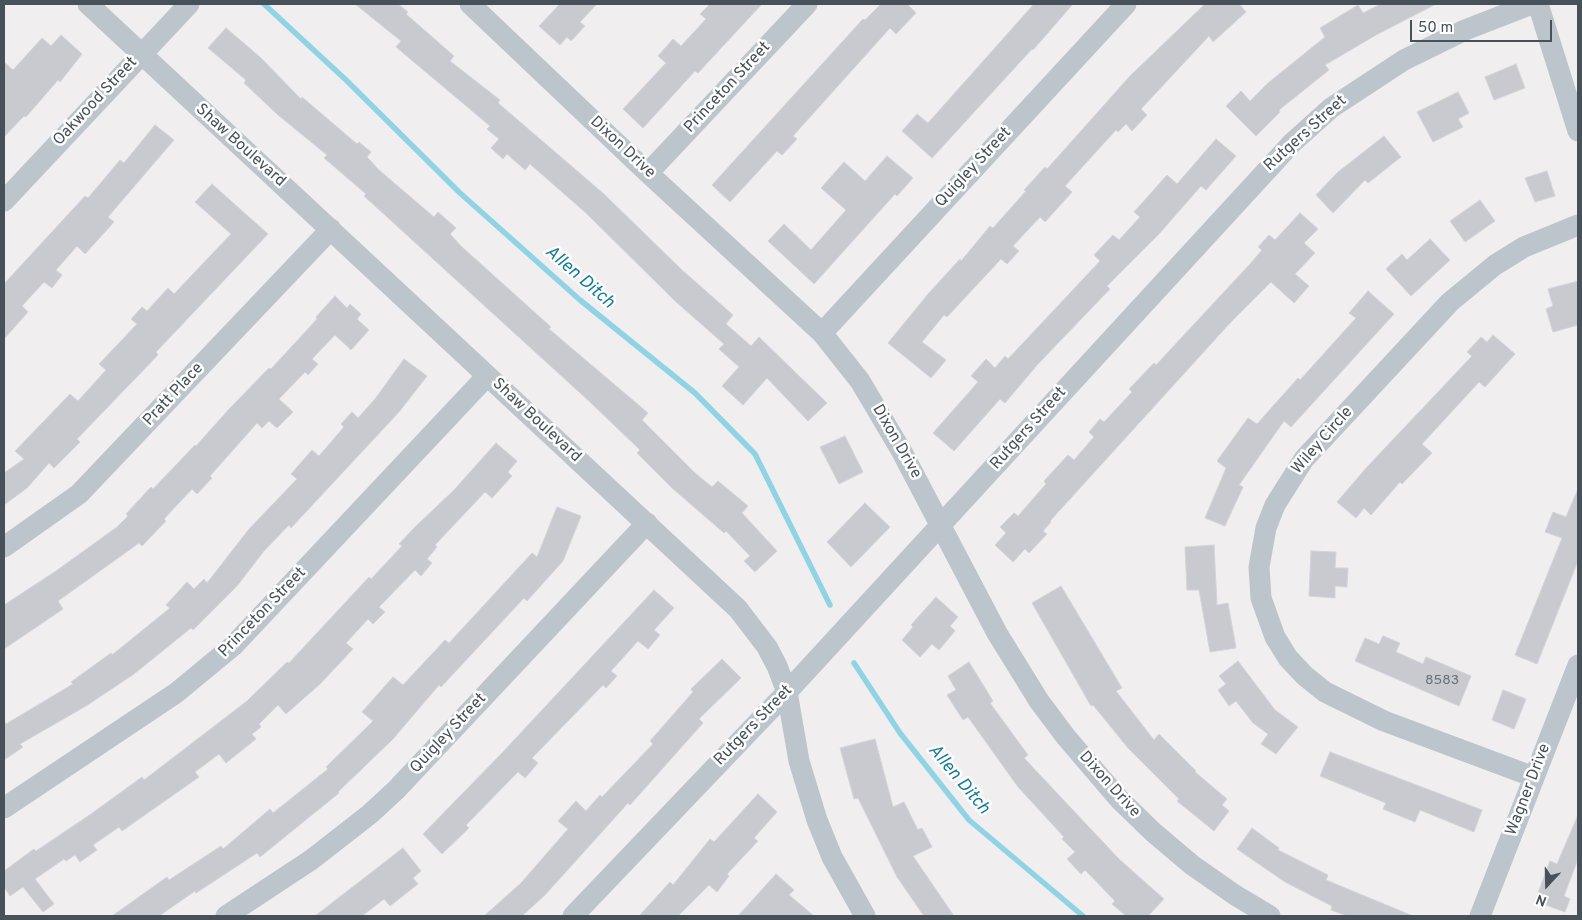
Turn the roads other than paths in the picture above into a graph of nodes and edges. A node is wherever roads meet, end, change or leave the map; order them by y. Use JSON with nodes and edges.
{"nodes":[{"id":1,"x":88,"y":4,"type":"edge"},
{"id":2,"x":189,"y":4,"type":"edge"},
{"id":3,"x":807,"y":4,"type":"edge"},
{"id":4,"x":1126,"y":4,"type":"edge"},
{"id":5,"x":1532,"y":4,"type":"edge"},
{"id":6,"x":1538,"y":4,"type":"edge"},
{"id":7,"x":479,"y":7,"type":"edge"},
{"id":8,"x":142,"y":53,"type":"junction"},
{"id":9,"x":1578,"y":131,"type":"edge"},
{"id":10,"x":648,"y":173,"type":"junction"},
{"id":11,"x":4,"y":201,"type":"edge"},
{"id":12,"x":1578,"y":225,"type":"edge"},
{"id":13,"x":331,"y":229,"type":"junction"},
{"id":14,"x":822,"y":333,"type":"junction"},
{"id":15,"x":487,"y":376,"type":"junction"},
{"id":16,"x":647,"y":523,"type":"junction"},
{"id":17,"x":941,"y":526,"type":"junction"},
{"id":18,"x":4,"y":547,"type":"edge"},
{"id":19,"x":1578,"y":665,"type":"edge"},
{"id":20,"x":787,"y":692,"type":"junction"},
{"id":21,"x":1534,"y":777,"type":"junction"},
{"id":22,"x":4,"y":808,"type":"edge"},
{"id":23,"x":226,"y":916,"type":"edge"},
{"id":24,"x":573,"y":916,"type":"edge"},
{"id":25,"x":865,"y":916,"type":"edge"},
{"id":26,"x":1270,"y":916,"type":"edge"},
{"id":27,"x":1480,"y":916,"type":"edge"}],
"edges":[{"from":1,"to":8,"type":"street","name":"Shaw Boulevard"},
{"from":2,"to":8,"type":"street","name":"Oakwood Street"},
{"from":3,"to":10,"type":"street","name":"Princeton Street"},
{"from":4,"to":14,"type":"street","name":"Quigley Street"},
{"from":5,"to":17,"type":"street","name":"Rutgers Street"},
{"from":6,"to":9,"type":"street"},
{"from":7,"to":10,"type":"street","name":"Dixon Drive"},
{"from":8,"to":11,"type":"street","name":"Oakwood Street"},
{"from":8,"to":13,"type":"street","name":"Shaw Boulevard"},
{"from":10,"to":14,"type":"street","name":"Dixon Drive"},
{"from":12,"to":21,"type":"street","name":"Wiley Circle"},
{"from":13,"to":15,"type":"street","name":"Shaw Boulevard"},
{"from":13,"to":18,"type":"street","name":"Pratt Place"},
{"from":14,"to":17,"type":"street","name":"Dixon Drive"},
{"from":15,"to":16,"type":"street","name":"Shaw Boulevard"},
{"from":15,"to":22,"type":"street","name":"Princeton Street"},
{"from":16,"to":20,"type":"street","name":"Shaw Boulevard"},
{"from":16,"to":23,"type":"street","name":"Quigley Street"},
{"from":17,"to":20,"type":"street","name":"Rutgers Street"},
{"from":17,"to":26,"type":"street","name":"Dixon Drive"},
{"from":19,"to":21,"type":"street","name":"Wagner Drive"},
{"from":20,"to":24,"type":"street","name":"Rutgers Street"},
{"from":20,"to":25,"type":"street","name":"Shaw Boulevard"},
{"from":21,"to":27,"type":"street","name":"Wagner Drive"}]}
